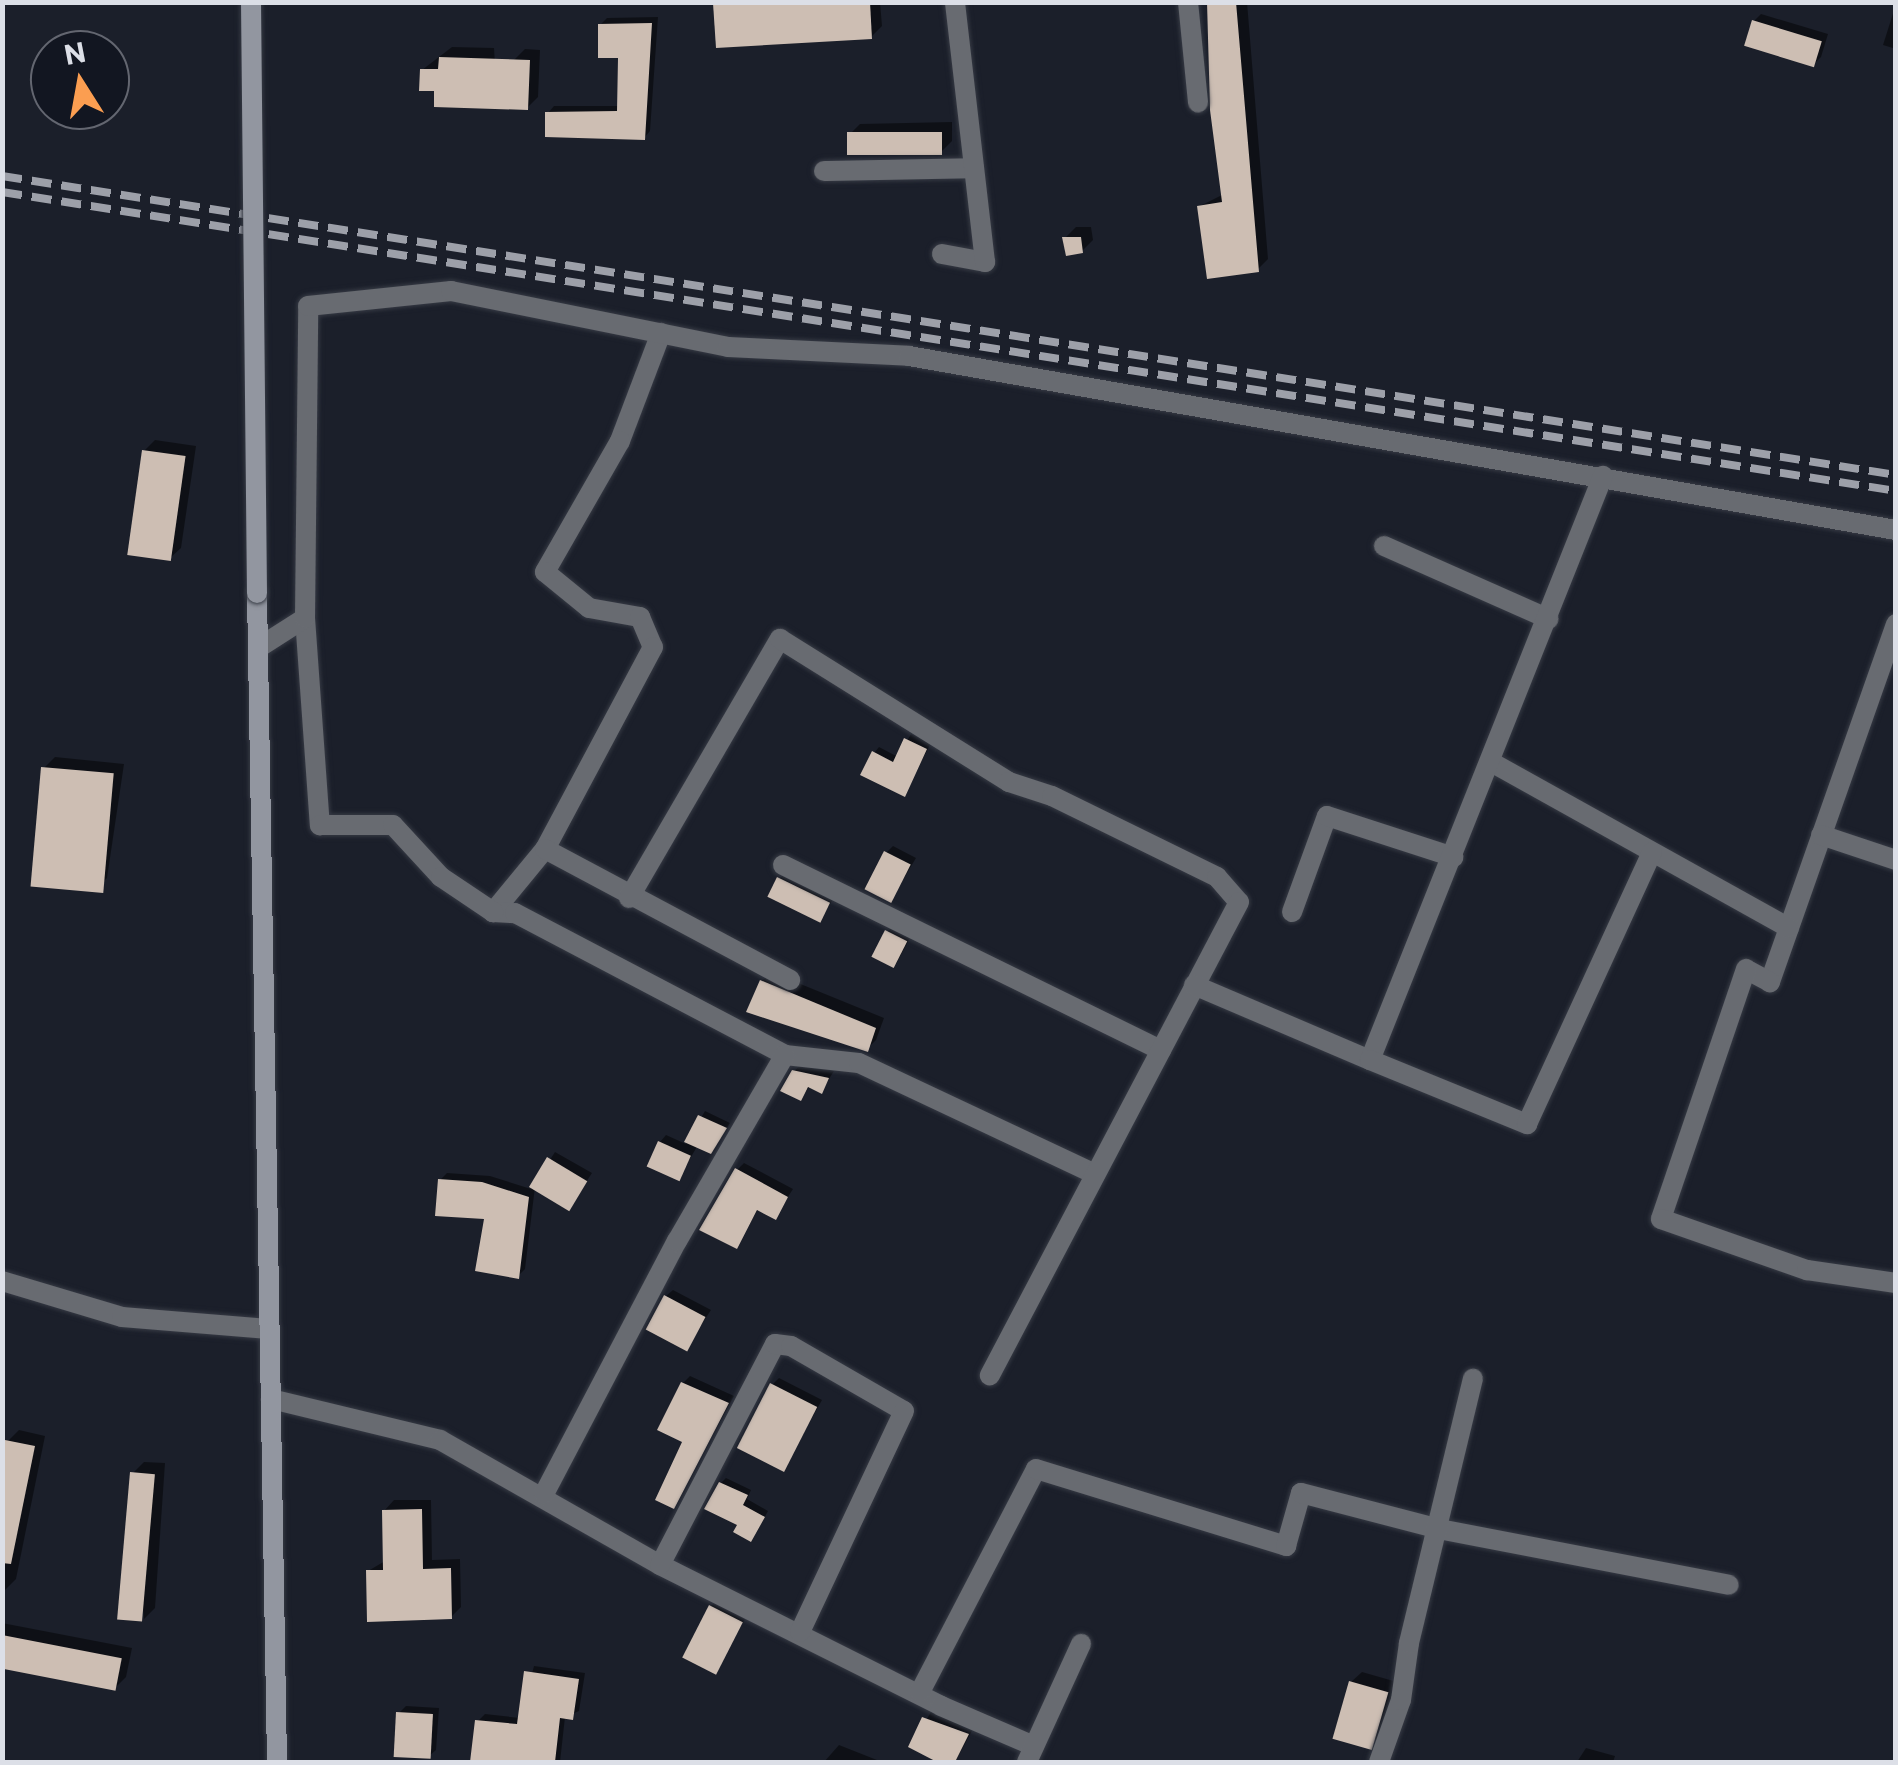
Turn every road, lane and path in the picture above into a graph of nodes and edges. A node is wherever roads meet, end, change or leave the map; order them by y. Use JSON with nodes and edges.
{"nodes":[{"id":1,"x":250,"y":2,"type":"edge"},
{"id":2,"x":955,"y":2,"type":"edge"},
{"id":3,"x":1188,"y":2,"type":"edge"},
{"id":4,"x":1198,"y":103,"type":"dead end"},
{"id":5,"x":974,"y":168,"type":"junction"},
{"id":6,"x":824,"y":171,"type":"dead end"},
{"id":7,"x":942,"y":254,"type":"dead end"},
{"id":8,"x":661,"y":333,"type":"junction"},
{"id":9,"x":1602,"y":476,"type":"junction"},
{"id":10,"x":1896,"y":530,"type":"edge"},
{"id":11,"x":1384,"y":546,"type":"dead end"},
{"id":12,"x":305,"y":618,"type":"junction"},
{"id":13,"x":1548,"y":620,"type":"junction"},
{"id":14,"x":1896,"y":624,"type":"edge"},
{"id":15,"x":258,"y":648,"type":"junction"},
{"id":16,"x":1491,"y":762,"type":"junction"},
{"id":17,"x":1821,"y":835,"type":"junction"},
{"id":18,"x":546,"y":850,"type":"junction"},
{"id":19,"x":1652,"y":852,"type":"junction"},
{"id":20,"x":1453,"y":857,"type":"junction"},
{"id":21,"x":1896,"y":860,"type":"edge"},
{"id":22,"x":783,"y":865,"type":"dead end"},
{"id":23,"x":629,"y":898,"type":"junction"},
{"id":24,"x":493,"y":912,"type":"junction"},
{"id":25,"x":1292,"y":912,"type":"dead end"},
{"id":26,"x":1789,"y":928,"type":"junction"},
{"id":27,"x":790,"y":980,"type":"dead end"},
{"id":28,"x":1194,"y":986,"type":"junction"},
{"id":29,"x":1161,"y":1050,"type":"junction"},
{"id":30,"x":784,"y":1055,"type":"junction"},
{"id":31,"x":1370,"y":1060,"type":"junction"},
{"id":32,"x":1094,"y":1174,"type":"junction"},
{"id":33,"x":2,"y":1281,"type":"edge"},
{"id":34,"x":1896,"y":1283,"type":"edge"},
{"id":35,"x":269,"y":1329,"type":"junction"},
{"id":36,"x":990,"y":1375,"type":"dead end"},
{"id":37,"x":1473,"y":1379,"type":"dead end"},
{"id":38,"x":270,"y":1400,"type":"junction"},
{"id":39,"x":544,"y":1494,"type":"junction"},
{"id":40,"x":1439,"y":1530,"type":"junction"},
{"id":41,"x":660,"y":1564,"type":"junction"},
{"id":42,"x":1729,"y":1584,"type":"dead end"},
{"id":43,"x":800,"y":1632,"type":"junction"},
{"id":44,"x":1081,"y":1644,"type":"dead end"},
{"id":45,"x":920,"y":1692,"type":"junction"},
{"id":46,"x":1030,"y":1754,"type":"edge"},
{"id":47,"x":1385,"y":1761,"type":"edge"},
{"id":48,"x":276,"y":1762,"type":"edge"}],
"edges":[{"from":1,"to":15,"type":"main road","bridge":true},
{"from":2,"to":5,"type":"street"},
{"from":3,"to":4,"type":"street"},
{"from":5,"to":6,"type":"street"},
{"from":5,"to":7,"type":"street"},
{"from":8,"to":9,"type":"street"},
{"from":8,"to":12,"type":"street"},
{"from":8,"to":18,"type":"street"},
{"from":9,"to":10,"type":"street"},
{"from":9,"to":13,"type":"street"},
{"from":11,"to":13,"type":"street"},
{"from":12,"to":15,"type":"street"},
{"from":12,"to":24,"type":"street"},
{"from":13,"to":16,"type":"street"},
{"from":14,"to":17,"type":"street"},
{"from":15,"to":35,"type":"main road"},
{"from":16,"to":19,"type":"street"},
{"from":16,"to":20,"type":"street"},
{"from":17,"to":21,"type":"street"},
{"from":17,"to":26,"type":"street"},
{"from":18,"to":23,"type":"street"},
{"from":18,"to":24,"type":"street"},
{"from":19,"to":26,"type":"street"},
{"from":19,"to":31,"type":"street"},
{"from":20,"to":25,"type":"street"},
{"from":20,"to":31,"type":"street"},
{"from":22,"to":29,"type":"street"},
{"from":23,"to":27,"type":"street"},
{"from":23,"to":28,"type":"street"},
{"from":24,"to":30,"type":"street"},
{"from":26,"to":34,"type":"street"},
{"from":28,"to":29,"type":"street"},
{"from":28,"to":31,"type":"street"},
{"from":29,"to":32,"type":"street"},
{"from":30,"to":32,"type":"street"},
{"from":30,"to":39,"type":"street"},
{"from":32,"to":36,"type":"street"},
{"from":33,"to":35,"type":"street"},
{"from":35,"to":38,"type":"main road"},
{"from":37,"to":40,"type":"street"},
{"from":38,"to":39,"type":"street"},
{"from":38,"to":48,"type":"main road"},
{"from":39,"to":41,"type":"street"},
{"from":40,"to":42,"type":"street"},
{"from":40,"to":45,"type":"street"},
{"from":40,"to":47,"type":"street"},
{"from":41,"to":43,"type":"street"},
{"from":41,"to":43,"type":"street"},
{"from":43,"to":45,"type":"street"},
{"from":44,"to":46,"type":"street"},
{"from":45,"to":46,"type":"street"}]}
